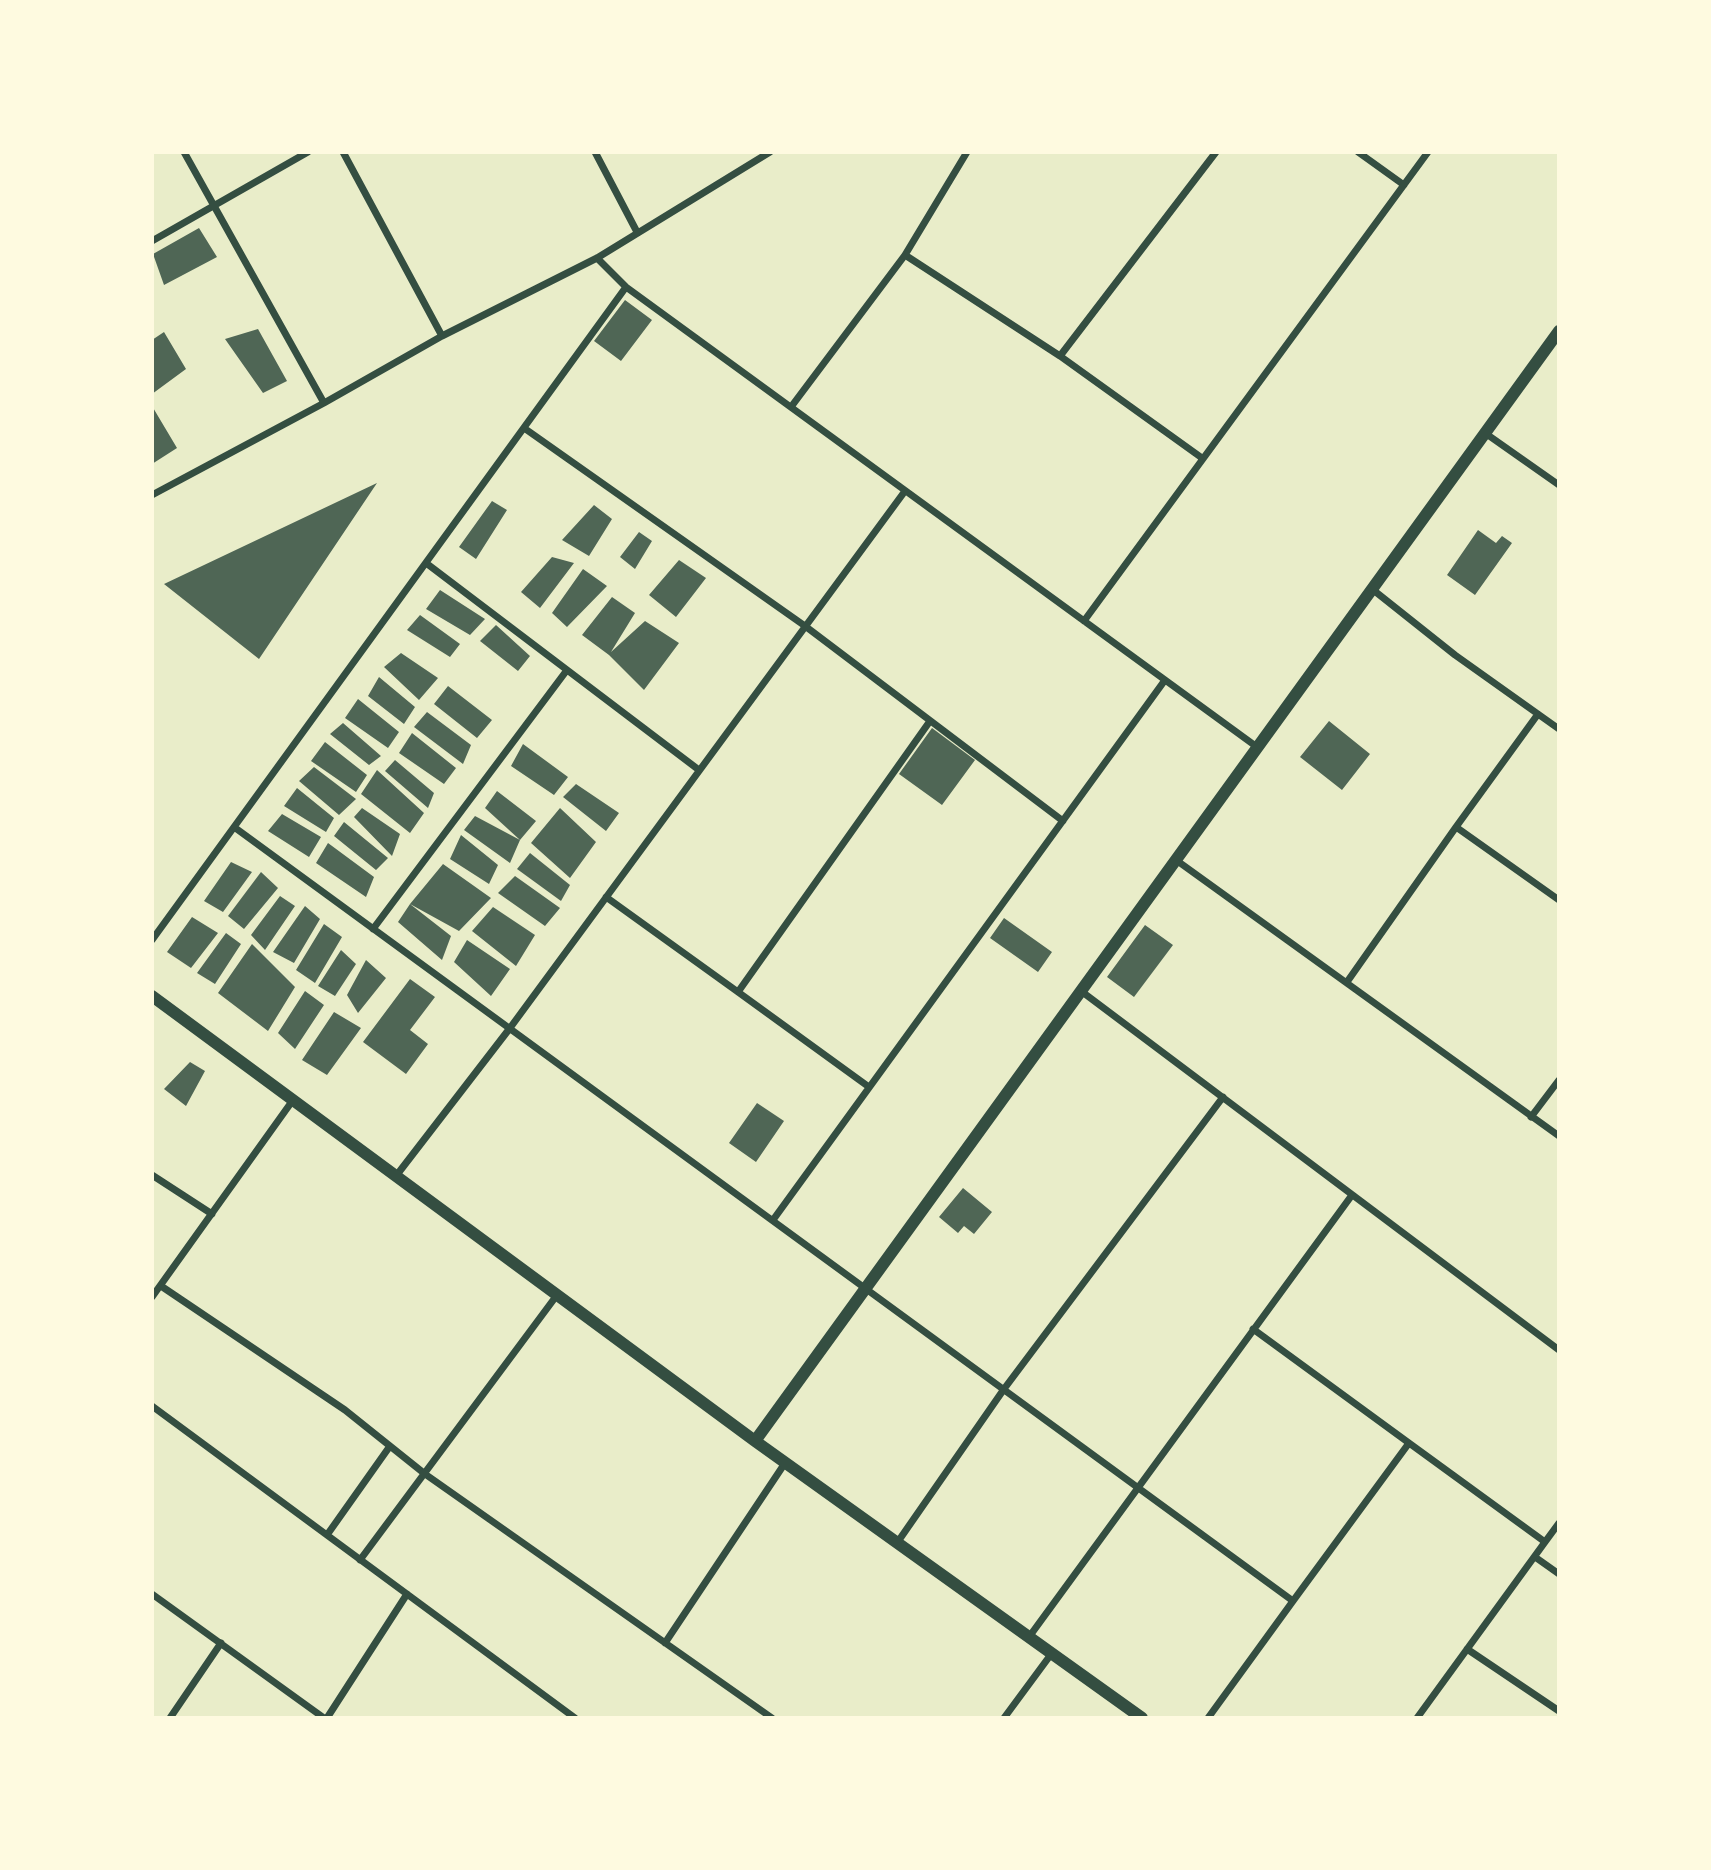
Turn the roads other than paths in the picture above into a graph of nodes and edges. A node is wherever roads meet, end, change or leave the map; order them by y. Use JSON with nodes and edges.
{"nodes":[{"id":1,"x":184,"y":152,"type":"edge"},
{"id":2,"x":308,"y":152,"type":"edge"},
{"id":3,"x":343,"y":152,"type":"edge"},
{"id":4,"x":595,"y":152,"type":"edge"},
{"id":5,"x":770,"y":152,"type":"edge"},
{"id":6,"x":967,"y":152,"type":"edge"},
{"id":7,"x":1216,"y":152,"type":"edge"},
{"id":8,"x":1358,"y":152,"type":"edge"},
{"id":9,"x":1428,"y":152,"type":"edge"},
{"id":10,"x":1404,"y":185,"type":"junction"},
{"id":11,"x":214,"y":206,"type":"junction"},
{"id":12,"x":637,"y":232,"type":"junction"},
{"id":13,"x":152,"y":241,"type":"edge"},
{"id":14,"x":905,"y":255,"type":"junction"},
{"id":15,"x":597,"y":258,"type":"junction"},
{"id":16,"x":626,"y":287,"type":"junction"},
{"id":17,"x":1559,"y":331,"type":"edge"},
{"id":18,"x":442,"y":336,"type":"junction"},
{"id":19,"x":1060,"y":356,"type":"junction"},
{"id":20,"x":324,"y":403,"type":"junction"},
{"id":21,"x":791,"y":407,"type":"junction"},
{"id":22,"x":524,"y":428,"type":"junction"},
{"id":23,"x":1485,"y":433,"type":"junction"},
{"id":24,"x":1202,"y":458,"type":"junction"},
{"id":25,"x":1559,"y":485,"type":"edge"},
{"id":26,"x":905,"y":491,"type":"junction"},
{"id":27,"x":152,"y":495,"type":"edge"},
{"id":28,"x":426,"y":563,"type":"junction"},
{"id":29,"x":1372,"y":589,"type":"junction"},
{"id":30,"x":1084,"y":621,"type":"junction"},
{"id":31,"x":805,"y":626,"type":"junction"},
{"id":32,"x":567,"y":670,"type":"junction"},
{"id":33,"x":1165,"y":680,"type":"junction"},
{"id":34,"x":1538,"y":714,"type":"junction"},
{"id":35,"x":930,"y":721,"type":"junction"},
{"id":36,"x":1559,"y":729,"type":"edge"},
{"id":37,"x":1257,"y":747,"type":"junction"},
{"id":38,"x":699,"y":770,"type":"junction"},
{"id":39,"x":1063,"y":821,"type":"junction"},
{"id":40,"x":234,"y":827,"type":"junction"},
{"id":41,"x":1456,"y":827,"type":"junction"},
{"id":42,"x":1176,"y":860,"type":"junction"},
{"id":43,"x":606,"y":897,"type":"junction"},
{"id":44,"x":1559,"y":900,"type":"edge"},
{"id":45,"x":373,"y":929,"type":"junction"},
{"id":46,"x":152,"y":940,"type":"edge"},
{"id":47,"x":1347,"y":982,"type":"junction"},
{"id":48,"x":1081,"y":991,"type":"junction"},
{"id":49,"x":738,"y":992,"type":"junction"},
{"id":50,"x":152,"y":996,"type":"edge"},
{"id":51,"x":510,"y":1028,"type":"junction"},
{"id":52,"x":1559,"y":1080,"type":"edge"},
{"id":53,"x":869,"y":1087,"type":"junction"},
{"id":54,"x":1223,"y":1097,"type":"junction"},
{"id":55,"x":293,"y":1100,"type":"junction"},
{"id":56,"x":1531,"y":1117,"type":"junction"},
{"id":57,"x":1559,"y":1136,"type":"edge"},
{"id":58,"x":152,"y":1175,"type":"edge"},
{"id":59,"x":396,"y":1177,"type":"junction"},
{"id":60,"x":1352,"y":1195,"type":"junction"},
{"id":61,"x":212,"y":1214,"type":"junction"},
{"id":62,"x":773,"y":1220,"type":"junction"},
{"id":63,"x":160,"y":1286,"type":"junction"},
{"id":64,"x":866,"y":1287,"type":"junction"},
{"id":65,"x":557,"y":1295,"type":"junction"},
{"id":66,"x":152,"y":1297,"type":"edge"},
{"id":67,"x":1253,"y":1329,"type":"junction"},
{"id":68,"x":1559,"y":1350,"type":"edge"},
{"id":69,"x":1004,"y":1389,"type":"junction"},
{"id":70,"x":152,"y":1406,"type":"edge"},
{"id":71,"x":755,"y":1441,"type":"junction"},
{"id":72,"x":1409,"y":1443,"type":"junction"},
{"id":73,"x":390,"y":1446,"type":"junction"},
{"id":74,"x":785,"y":1463,"type":"junction"},
{"id":75,"x":425,"y":1474,"type":"junction"},
{"id":76,"x":1139,"y":1488,"type":"junction"},
{"id":77,"x":1559,"y":1523,"type":"edge"},
{"id":78,"x":327,"y":1535,"type":"junction"},
{"id":79,"x":1545,"y":1542,"type":"junction"},
{"id":80,"x":897,"y":1543,"type":"junction"},
{"id":81,"x":1535,"y":1556,"type":"junction"},
{"id":82,"x":360,"y":1560,"type":"junction"},
{"id":83,"x":1559,"y":1574,"type":"edge"},
{"id":84,"x":152,"y":1594,"type":"edge"},
{"id":85,"x":407,"y":1594,"type":"junction"},
{"id":86,"x":1293,"y":1601,"type":"junction"},
{"id":87,"x":1029,"y":1637,"type":"junction"},
{"id":88,"x":221,"y":1643,"type":"junction"},
{"id":89,"x":665,"y":1643,"type":"junction"},
{"id":90,"x":1467,"y":1649,"type":"junction"},
{"id":91,"x":1052,"y":1653,"type":"junction"},
{"id":92,"x":1559,"y":1711,"type":"edge"},
{"id":93,"x":170,"y":1718,"type":"edge"},
{"id":94,"x":325,"y":1718,"type":"edge"},
{"id":95,"x":575,"y":1718,"type":"edge"},
{"id":96,"x":772,"y":1718,"type":"edge"},
{"id":97,"x":1004,"y":1718,"type":"edge"},
{"id":98,"x":1142,"y":1718,"type":"edge"},
{"id":99,"x":1208,"y":1718,"type":"edge"},
{"id":100,"x":1418,"y":1718,"type":"edge"}],
"edges":[{"from":1,"to":11,"type":"street"},
{"from":2,"to":11,"type":"street"},
{"from":3,"to":18,"type":"street"},
{"from":4,"to":12,"type":"street"},
{"from":5,"to":12,"type":"street"},
{"from":6,"to":14,"type":"street"},
{"from":7,"to":19,"type":"street"},
{"from":8,"to":10,"type":"street"},
{"from":9,"to":10,"type":"street"},
{"from":10,"to":24,"type":"street"},
{"from":11,"to":13,"type":"street"},
{"from":11,"to":20,"type":"street"},
{"from":12,"to":15,"type":"street"},
{"from":14,"to":19,"type":"street"},
{"from":14,"to":21,"type":"street"},
{"from":15,"to":16,"type":"street"},
{"from":15,"to":18,"type":"street"},
{"from":16,"to":21,"type":"street"},
{"from":16,"to":22,"type":"street"},
{"from":17,"to":23,"type":"street"},
{"from":18,"to":20,"type":"street"},
{"from":19,"to":24,"type":"street"},
{"from":20,"to":27,"type":"street"},
{"from":21,"to":26,"type":"street"},
{"from":22,"to":28,"type":"street"},
{"from":22,"to":31,"type":"street"},
{"from":23,"to":25,"type":"street"},
{"from":23,"to":29,"type":"street"},
{"from":24,"to":30,"type":"street"},
{"from":26,"to":30,"type":"street"},
{"from":26,"to":31,"type":"street"},
{"from":28,"to":32,"type":"street"},
{"from":28,"to":40,"type":"street"},
{"from":29,"to":34,"type":"street"},
{"from":29,"to":37,"type":"street"},
{"from":30,"to":33,"type":"street"},
{"from":31,"to":35,"type":"street"},
{"from":31,"to":38,"type":"street"},
{"from":32,"to":38,"type":"street"},
{"from":32,"to":45,"type":"street"},
{"from":33,"to":37,"type":"street"},
{"from":33,"to":39,"type":"street"},
{"from":34,"to":36,"type":"street"},
{"from":34,"to":41,"type":"street"},
{"from":35,"to":39,"type":"street"},
{"from":35,"to":49,"type":"street"},
{"from":37,"to":42,"type":"street"},
{"from":38,"to":43,"type":"street"},
{"from":39,"to":53,"type":"street"},
{"from":40,"to":45,"type":"street"},
{"from":40,"to":46,"type":"street"},
{"from":41,"to":44,"type":"street"},
{"from":41,"to":47,"type":"street"},
{"from":42,"to":47,"type":"street"},
{"from":42,"to":48,"type":"street"},
{"from":43,"to":49,"type":"street"},
{"from":43,"to":51,"type":"street"},
{"from":45,"to":51,"type":"street"},
{"from":47,"to":56,"type":"street"},
{"from":48,"to":54,"type":"street"},
{"from":48,"to":64,"type":"street"},
{"from":49,"to":53,"type":"street"},
{"from":50,"to":55,"type":"street"},
{"from":51,"to":59,"type":"street"},
{"from":51,"to":62,"type":"street"},
{"from":52,"to":56,"type":"street"},
{"from":53,"to":62,"type":"street"},
{"from":54,"to":60,"type":"street"},
{"from":54,"to":69,"type":"street"},
{"from":55,"to":59,"type":"street"},
{"from":55,"to":61,"type":"street"},
{"from":56,"to":57,"type":"street"},
{"from":58,"to":61,"type":"street"},
{"from":59,"to":65,"type":"street"},
{"from":60,"to":67,"type":"street"},
{"from":60,"to":68,"type":"street"},
{"from":61,"to":63,"type":"street"},
{"from":62,"to":64,"type":"street"},
{"from":63,"to":66,"type":"street"},
{"from":63,"to":73,"type":"street"},
{"from":64,"to":69,"type":"street"},
{"from":64,"to":71,"type":"street"},
{"from":65,"to":71,"type":"street"},
{"from":65,"to":75,"type":"street"},
{"from":67,"to":72,"type":"street"},
{"from":67,"to":76,"type":"street"},
{"from":69,"to":76,"type":"street"},
{"from":69,"to":80,"type":"street"},
{"from":70,"to":78,"type":"street"},
{"from":71,"to":74,"type":"street"},
{"from":72,"to":79,"type":"street"},
{"from":72,"to":86,"type":"street"},
{"from":73,"to":75,"type":"street"},
{"from":73,"to":78,"type":"street"},
{"from":74,"to":80,"type":"street"},
{"from":74,"to":89,"type":"street"},
{"from":75,"to":82,"type":"street"},
{"from":75,"to":89,"type":"street"},
{"from":76,"to":86,"type":"street"},
{"from":76,"to":87,"type":"street"},
{"from":77,"to":79,"type":"street"},
{"from":78,"to":82,"type":"street"},
{"from":79,"to":81,"type":"street"},
{"from":80,"to":87,"type":"street"},
{"from":81,"to":83,"type":"street"},
{"from":81,"to":90,"type":"street"},
{"from":82,"to":85,"type":"street"},
{"from":84,"to":88,"type":"street"},
{"from":85,"to":94,"type":"street"},
{"from":85,"to":95,"type":"street"},
{"from":86,"to":99,"type":"street"},
{"from":87,"to":91,"type":"street"},
{"from":88,"to":93,"type":"street"},
{"from":88,"to":94,"type":"street"},
{"from":89,"to":96,"type":"street"},
{"from":90,"to":92,"type":"street"},
{"from":90,"to":100,"type":"street"},
{"from":91,"to":97,"type":"street"},
{"from":91,"to":98,"type":"street"}]}
